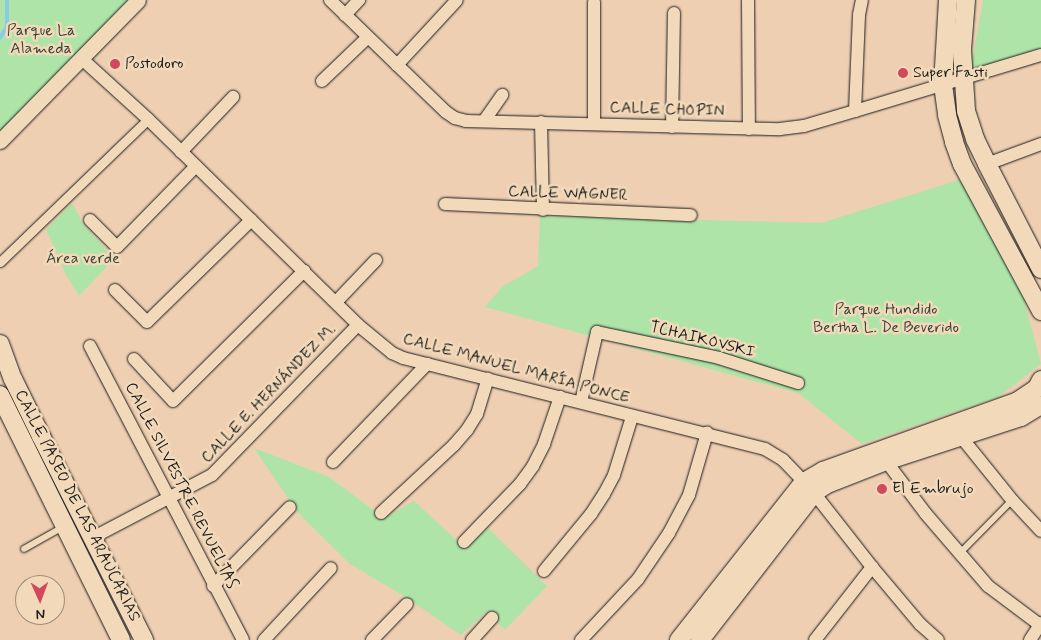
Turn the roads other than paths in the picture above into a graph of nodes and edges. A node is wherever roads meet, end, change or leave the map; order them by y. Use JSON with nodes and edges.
{"nodes":[{"id":1,"x":138,"y":0,"type":"edge"},
{"id":2,"x":330,"y":0,"type":"edge"},
{"id":3,"x":359,"y":0,"type":"edge"},
{"id":4,"x":457,"y":0,"type":"edge"},
{"id":5,"x":748,"y":0,"type":"edge"},
{"id":6,"x":862,"y":0,"type":"edge"},
{"id":7,"x":948,"y":0,"type":"edge"},
{"id":8,"x":966,"y":0,"type":"edge"},
{"id":9,"x":594,"y":2,"type":"dead end"},
{"id":10,"x":674,"y":13,"type":"dead end"},
{"id":11,"x":345,"y":15,"type":"junction"},
{"id":12,"x":367,"y":38,"type":"junction"},
{"id":13,"x":1041,"y":55,"type":"edge"},
{"id":14,"x":82,"y":58,"type":"junction"},
{"id":15,"x":397,"y":65,"type":"junction"},
{"id":16,"x":962,"y":80,"type":"junction"},
{"id":17,"x":322,"y":81,"type":"dead end"},
{"id":18,"x":943,"y":84,"type":"junction"},
{"id":19,"x":502,"y":95,"type":"dead end"},
{"id":20,"x":233,"y":97,"type":"dead end"},
{"id":21,"x":856,"y":111,"type":"junction"},
{"id":22,"x":148,"y":119,"type":"junction"},
{"id":23,"x":484,"y":121,"type":"junction"},
{"id":24,"x":541,"y":122,"type":"junction"},
{"id":25,"x":594,"y":124,"type":"junction"},
{"id":26,"x":672,"y":127,"type":"junction"},
{"id":27,"x":749,"y":129,"type":"junction"},
{"id":28,"x":0,"y":141,"type":"edge"},
{"id":29,"x":1041,"y":144,"type":"edge"},
{"id":30,"x":181,"y":152,"type":"junction"},
{"id":31,"x":987,"y":164,"type":"junction"},
{"id":32,"x":196,"y":166,"type":"junction"},
{"id":33,"x":445,"y":204,"type":"dead end"},
{"id":34,"x":544,"y":210,"type":"junction"},
{"id":35,"x":690,"y":215,"type":"dead end"},
{"id":36,"x":90,"y":220,"type":"dead end"},
{"id":37,"x":251,"y":220,"type":"junction"},
{"id":38,"x":376,"y":260,"type":"dead end"},
{"id":39,"x":0,"y":262,"type":"edge"},
{"id":40,"x":1041,"y":269,"type":"edge"},
{"id":41,"x":304,"y":271,"type":"junction"},
{"id":42,"x":115,"y":290,"type":"dead end"},
{"id":43,"x":336,"y":302,"type":"junction"},
{"id":44,"x":1041,"y":311,"type":"edge"},
{"id":45,"x":358,"y":325,"type":"junction"},
{"id":46,"x":0,"y":344,"type":"edge"},
{"id":47,"x":90,"y":346,"type":"dead end"},
{"id":48,"x":134,"y":359,"type":"dead end"},
{"id":49,"x":427,"y":364,"type":"junction"},
{"id":50,"x":488,"y":379,"type":"junction"},
{"id":51,"x":1041,"y":380,"type":"edge"},
{"id":52,"x":798,"y":383,"type":"dead end"},
{"id":53,"x":0,"y":395,"type":"edge"},
{"id":54,"x":560,"y":397,"type":"junction"},
{"id":55,"x":581,"y":402,"type":"junction"},
{"id":56,"x":1041,"y":405,"type":"edge"},
{"id":57,"x":632,"y":417,"type":"junction"},
{"id":58,"x":707,"y":433,"type":"junction"},
{"id":59,"x":41,"y":436,"type":"junction"},
{"id":60,"x":962,"y":438,"type":"junction"},
{"id":61,"x":24,"y":444,"type":"junction"},
{"id":62,"x":886,"y":461,"type":"junction"},
{"id":63,"x":333,"y":462,"type":"dead end"},
{"id":64,"x":809,"y":488,"type":"junction"},
{"id":65,"x":170,"y":497,"type":"junction"},
{"id":66,"x":1012,"y":500,"type":"junction"},
{"id":67,"x":290,"y":507,"type":"dead end"},
{"id":68,"x":381,"y":513,"type":"dead end"},
{"id":69,"x":63,"y":527,"type":"junction"},
{"id":70,"x":1041,"y":531,"type":"edge"},
{"id":71,"x":94,"y":537,"type":"junction"},
{"id":72,"x":464,"y":542,"type":"dead end"},
{"id":73,"x":24,"y":549,"type":"dead end"},
{"id":74,"x":959,"y":554,"type":"junction"},
{"id":75,"x":872,"y":567,"type":"junction"},
{"id":76,"x":331,"y":568,"type":"dead end"},
{"id":77,"x":544,"y":572,"type":"dead end"},
{"id":78,"x":213,"y":586,"type":"junction"},
{"id":79,"x":407,"y":604,"type":"dead end"},
{"id":80,"x":492,"y":618,"type":"dead end"},
{"id":81,"x":1040,"y":624,"type":"edge"},
{"id":82,"x":121,"y":640,"type":"edge"},
{"id":83,"x":144,"y":640,"type":"edge"},
{"id":84,"x":242,"y":640,"type":"edge"},
{"id":85,"x":264,"y":640,"type":"edge"},
{"id":86,"x":372,"y":640,"type":"edge"},
{"id":87,"x":472,"y":640,"type":"edge"},
{"id":88,"x":581,"y":640,"type":"edge"},
{"id":89,"x":679,"y":640,"type":"edge"},
{"id":90,"x":700,"y":640,"type":"edge"},
{"id":91,"x":815,"y":640,"type":"edge"},
{"id":92,"x":938,"y":640,"type":"edge"},
{"id":93,"x":1030,"y":640,"type":"edge"}],
"edges":[{"from":1,"to":14,"type":"street"},
{"from":2,"to":11,"type":"street","name":"CALLE CHOPIN"},
{"from":3,"to":11,"type":"street"},
{"from":4,"to":15,"type":"street"},
{"from":5,"to":27,"type":"street"},
{"from":6,"to":21,"type":"street"},
{"from":7,"to":18,"type":"main road"},
{"from":8,"to":16,"type":"main road"},
{"from":9,"to":25,"type":"street"},
{"from":10,"to":26,"type":"street"},
{"from":11,"to":12,"type":"street","name":"CALLE CHOPIN"},
{"from":12,"to":15,"type":"street","name":"CALLE CHOPIN"},
{"from":12,"to":17,"type":"street"},
{"from":13,"to":16,"type":"street","name":"CALLE CHOPIN"},
{"from":14,"to":22,"type":"street","name":"CALLE MANUEL MARÍA PONCE"},
{"from":14,"to":28,"type":"street"},
{"from":15,"to":23,"type":"street","name":"CALLE CHOPIN"},
{"from":16,"to":18,"type":"street","name":"CALLE CHOPIN"},
{"from":16,"to":31,"type":"main road"},
{"from":18,"to":21,"type":"street","name":"CALLE CHOPIN"},
{"from":18,"to":44,"type":"main road"},
{"from":19,"to":23,"type":"street"},
{"from":20,"to":30,"type":"street"},
{"from":21,"to":27,"type":"street","name":"CALLE CHOPIN"},
{"from":22,"to":30,"type":"street","name":"CALLE MANUEL MARÍA PONCE"},
{"from":22,"to":39,"type":"street"},
{"from":23,"to":24,"type":"street","name":"CALLE CHOPIN"},
{"from":24,"to":25,"type":"street","name":"CALLE CHOPIN"},
{"from":24,"to":34,"type":"street"},
{"from":25,"to":26,"type":"street","name":"CALLE CHOPIN"},
{"from":26,"to":27,"type":"street","name":"CALLE CHOPIN"},
{"from":29,"to":31,"type":"street"},
{"from":30,"to":32,"type":"street","name":"CALLE MANUEL MARÍA PONCE"},
{"from":31,"to":40,"type":"main road"},
{"from":32,"to":36,"type":"street"},
{"from":32,"to":37,"type":"street","name":"CALLE MANUEL MARÍA PONCE"},
{"from":33,"to":34,"type":"street","name":"CALLE WAGNER"},
{"from":34,"to":35,"type":"street","name":"CALLE WAGNER"},
{"from":37,"to":41,"type":"street","name":"CALLE MANUEL MARÍA PONCE"},
{"from":37,"to":42,"type":"street"},
{"from":38,"to":43,"type":"street"},
{"from":41,"to":43,"type":"street","name":"CALLE MANUEL MARÍA PONCE"},
{"from":41,"to":48,"type":"street"},
{"from":43,"to":45,"type":"street","name":"CALLE MANUEL MARÍA PONCE"},
{"from":45,"to":49,"type":"street","name":"CALLE MANUEL MARÍA PONCE"},
{"from":45,"to":65,"type":"street","name":"CALLE E. HERNÁNDEZ M."},
{"from":46,"to":59,"type":"main road","name":"CALLE PASEO DE LAS ARAUCARIAS"},
{"from":47,"to":65,"type":"street","name":"CALLE SILVESTRE REVUELTAS"},
{"from":49,"to":50,"type":"street","name":"CALLE MANUEL MARÍA PONCE"},
{"from":49,"to":63,"type":"street"},
{"from":50,"to":54,"type":"street","name":"CALLE MANUEL MARÍA PONCE"},
{"from":50,"to":68,"type":"street"},
{"from":51,"to":64,"type":"main road"},
{"from":52,"to":55,"type":"street","name":"TCHAIKOVSKI"},
{"from":53,"to":61,"type":"main road","name":"CALLE PASEO DE LAS ARAUCARIAS"},
{"from":54,"to":55,"type":"street","name":"CALLE MANUEL MARÍA PONCE"},
{"from":54,"to":72,"type":"street"},
{"from":55,"to":57,"type":"street","name":"CALLE MANUEL MARÍA PONCE"},
{"from":56,"to":60,"type":"main road"},
{"from":57,"to":58,"type":"street","name":"CALLE MANUEL MARÍA PONCE"},
{"from":57,"to":77,"type":"street"},
{"from":58,"to":64,"type":"street","name":"CALLE MANUEL MARÍA PONCE"},
{"from":58,"to":88,"type":"street"},
{"from":59,"to":61,"type":"main road"},
{"from":59,"to":71,"type":"main road","name":"CALLE PASEO DE LAS ARAUCARIAS"},
{"from":60,"to":62,"type":"main road"},
{"from":60,"to":66,"type":"street"},
{"from":61,"to":69,"type":"main road","name":"CALLE PASEO DE LAS ARAUCARIAS"},
{"from":62,"to":64,"type":"main road"},
{"from":62,"to":74,"type":"street"},
{"from":64,"to":75,"type":"street","name":"CALLE MANUEL MARÍA PONCE"},
{"from":64,"to":89,"type":"main road"},
{"from":64,"to":90,"type":"main road"},
{"from":65,"to":71,"type":"street","name":"CALLE E. HERNÁNDEZ M."},
{"from":65,"to":78,"type":"street","name":"CALLE SILVESTRE REVUELTAS"},
{"from":66,"to":70,"type":"street"},
{"from":66,"to":74,"type":"lane"},
{"from":67,"to":78,"type":"street"},
{"from":69,"to":73,"type":"lane"},
{"from":69,"to":82,"type":"main road","name":"CALLE PASEO DE LAS ARAUCARIAS"},
{"from":71,"to":83,"type":"main road","name":"CALLE PASEO DE LAS ARAUCARIAS"},
{"from":74,"to":81,"type":"street"},
{"from":75,"to":91,"type":"street"},
{"from":75,"to":92,"type":"street","name":"CALLE MANUEL MARÍA PONCE"},
{"from":76,"to":85,"type":"street"},
{"from":78,"to":84,"type":"street","name":"CALLE SILVESTRE REVUELTAS"},
{"from":79,"to":86,"type":"street"},
{"from":80,"to":87,"type":"street"},
{"from":81,"to":93,"type":"street"}]}
